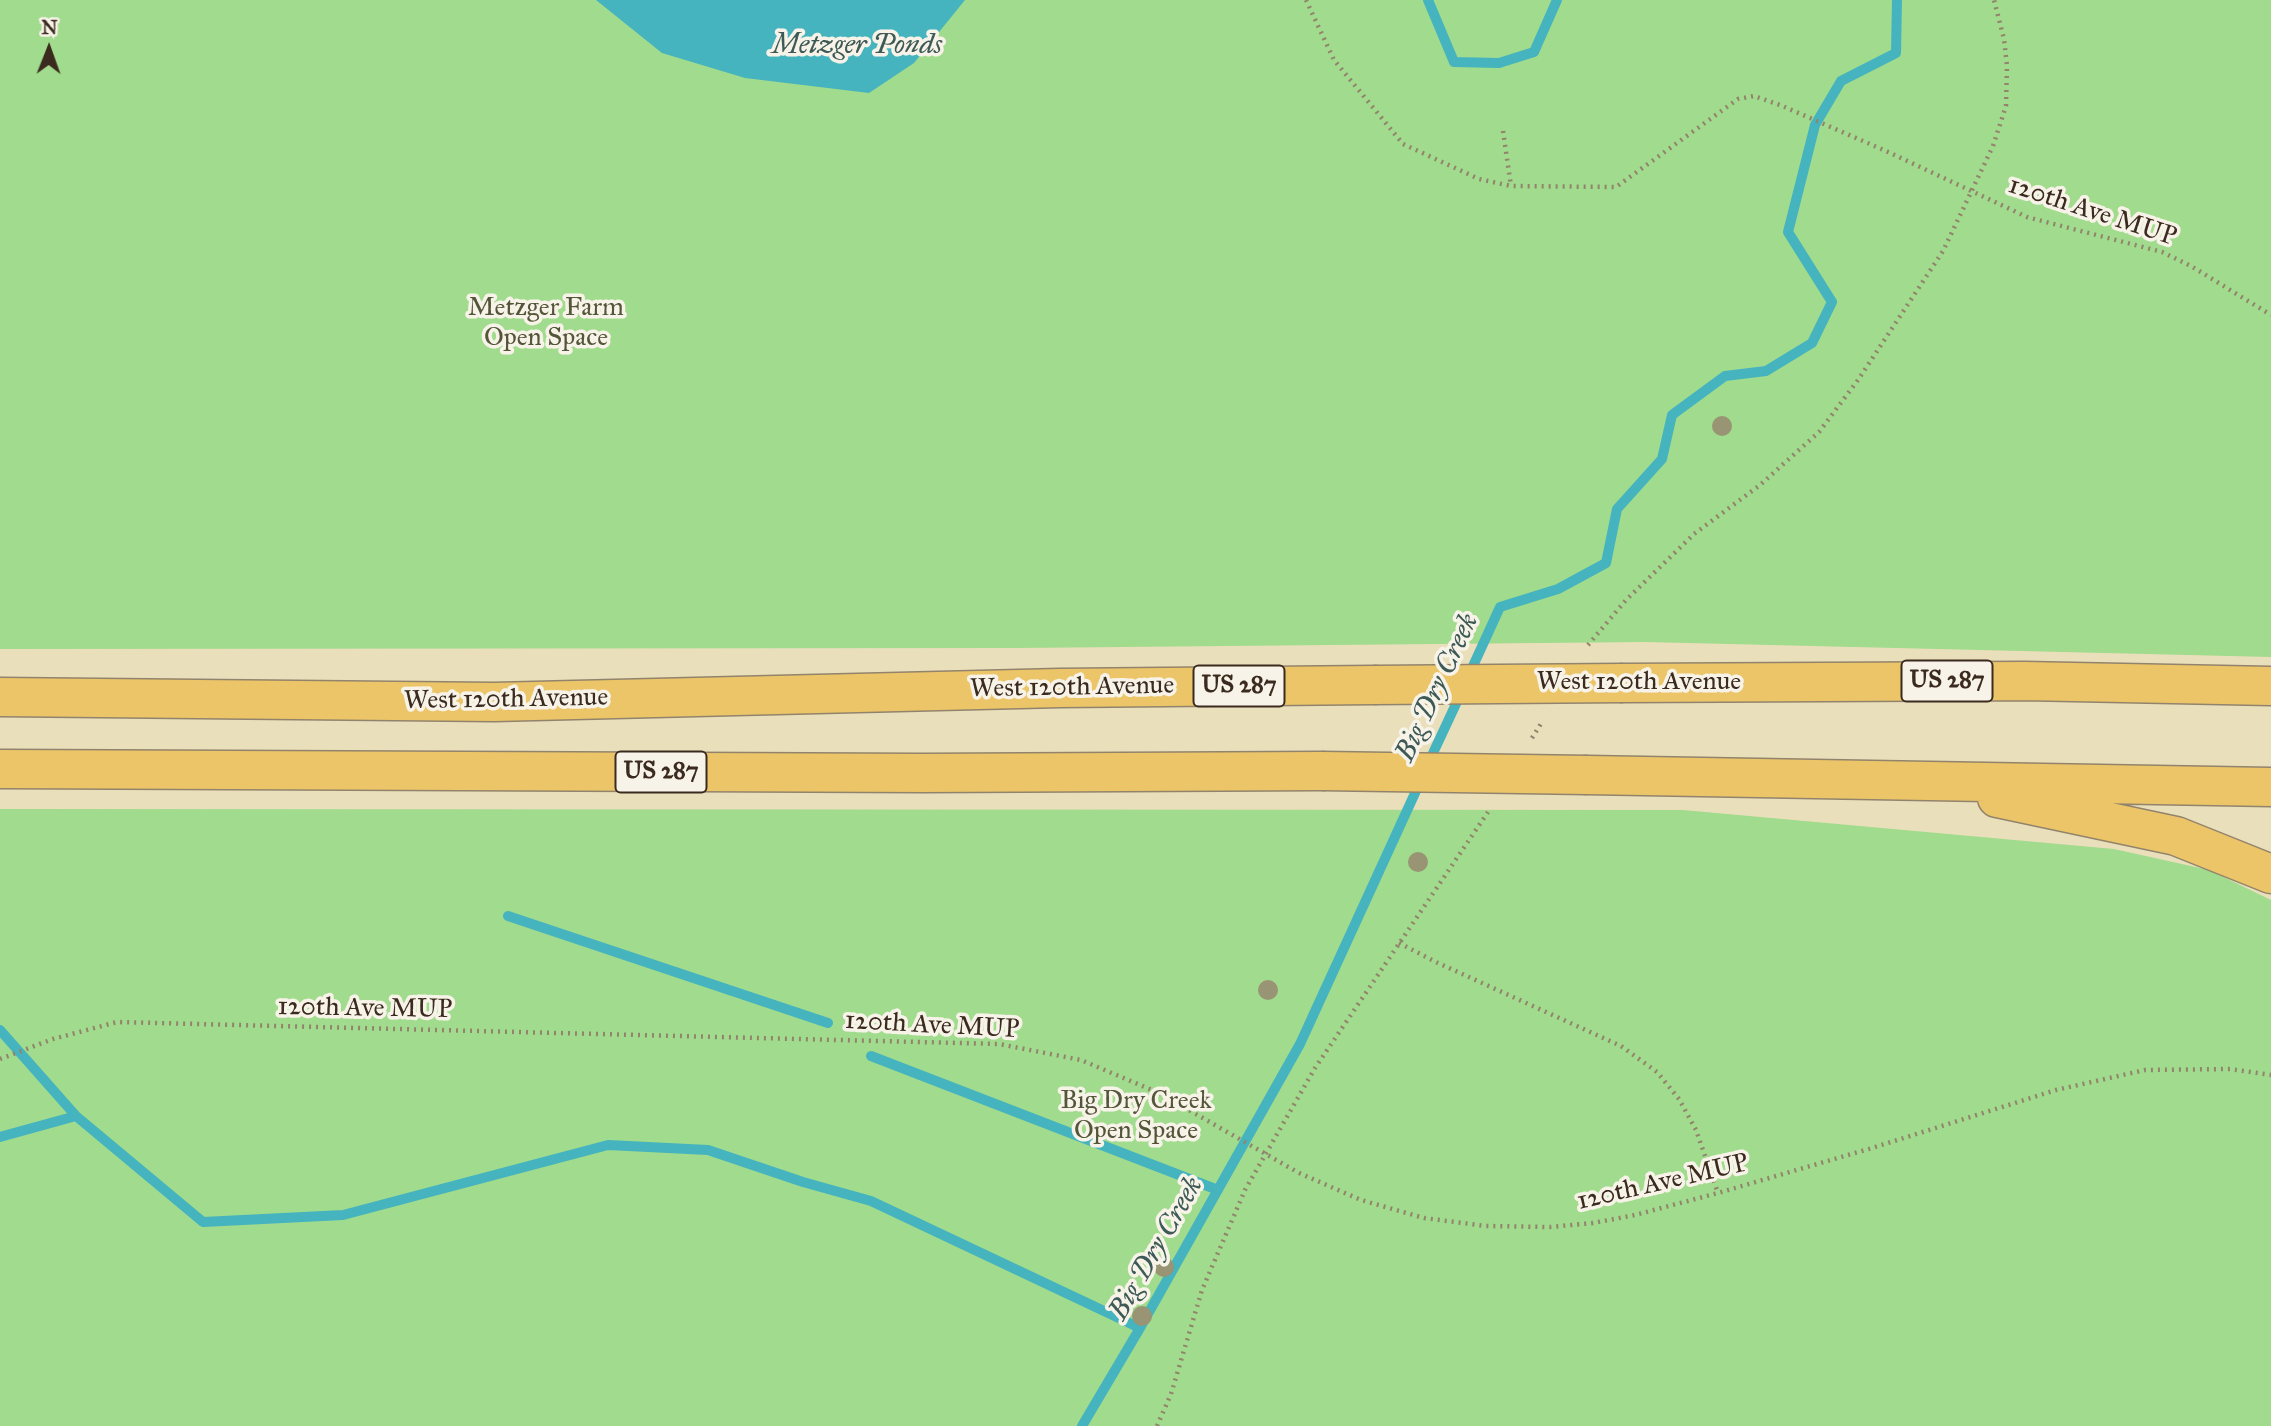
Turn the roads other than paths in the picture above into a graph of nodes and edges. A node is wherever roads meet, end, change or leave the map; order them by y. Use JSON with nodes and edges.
{"nodes":[{"id":1,"x":2271,"y":685,"type":"edge"},
{"id":2,"x":0,"y":697,"type":"edge"},
{"id":3,"x":0,"y":769,"type":"edge"},
{"id":4,"x":1905,"y":779,"type":"junction"},
{"id":5,"x":2271,"y":787,"type":"edge"},
{"id":6,"x":2271,"y":873,"type":"edge"}],
"edges":[{"from":1,"to":2,"type":"main road","name":"West 120th Avenue","number":"US 287","bridge":true},
{"from":3,"to":4,"type":"main road","number":"US 287","bridge":true},
{"from":4,"to":5,"type":"main road","number":"US 287"},
{"from":4,"to":6,"type":"main road","number":"US 287"}]}
